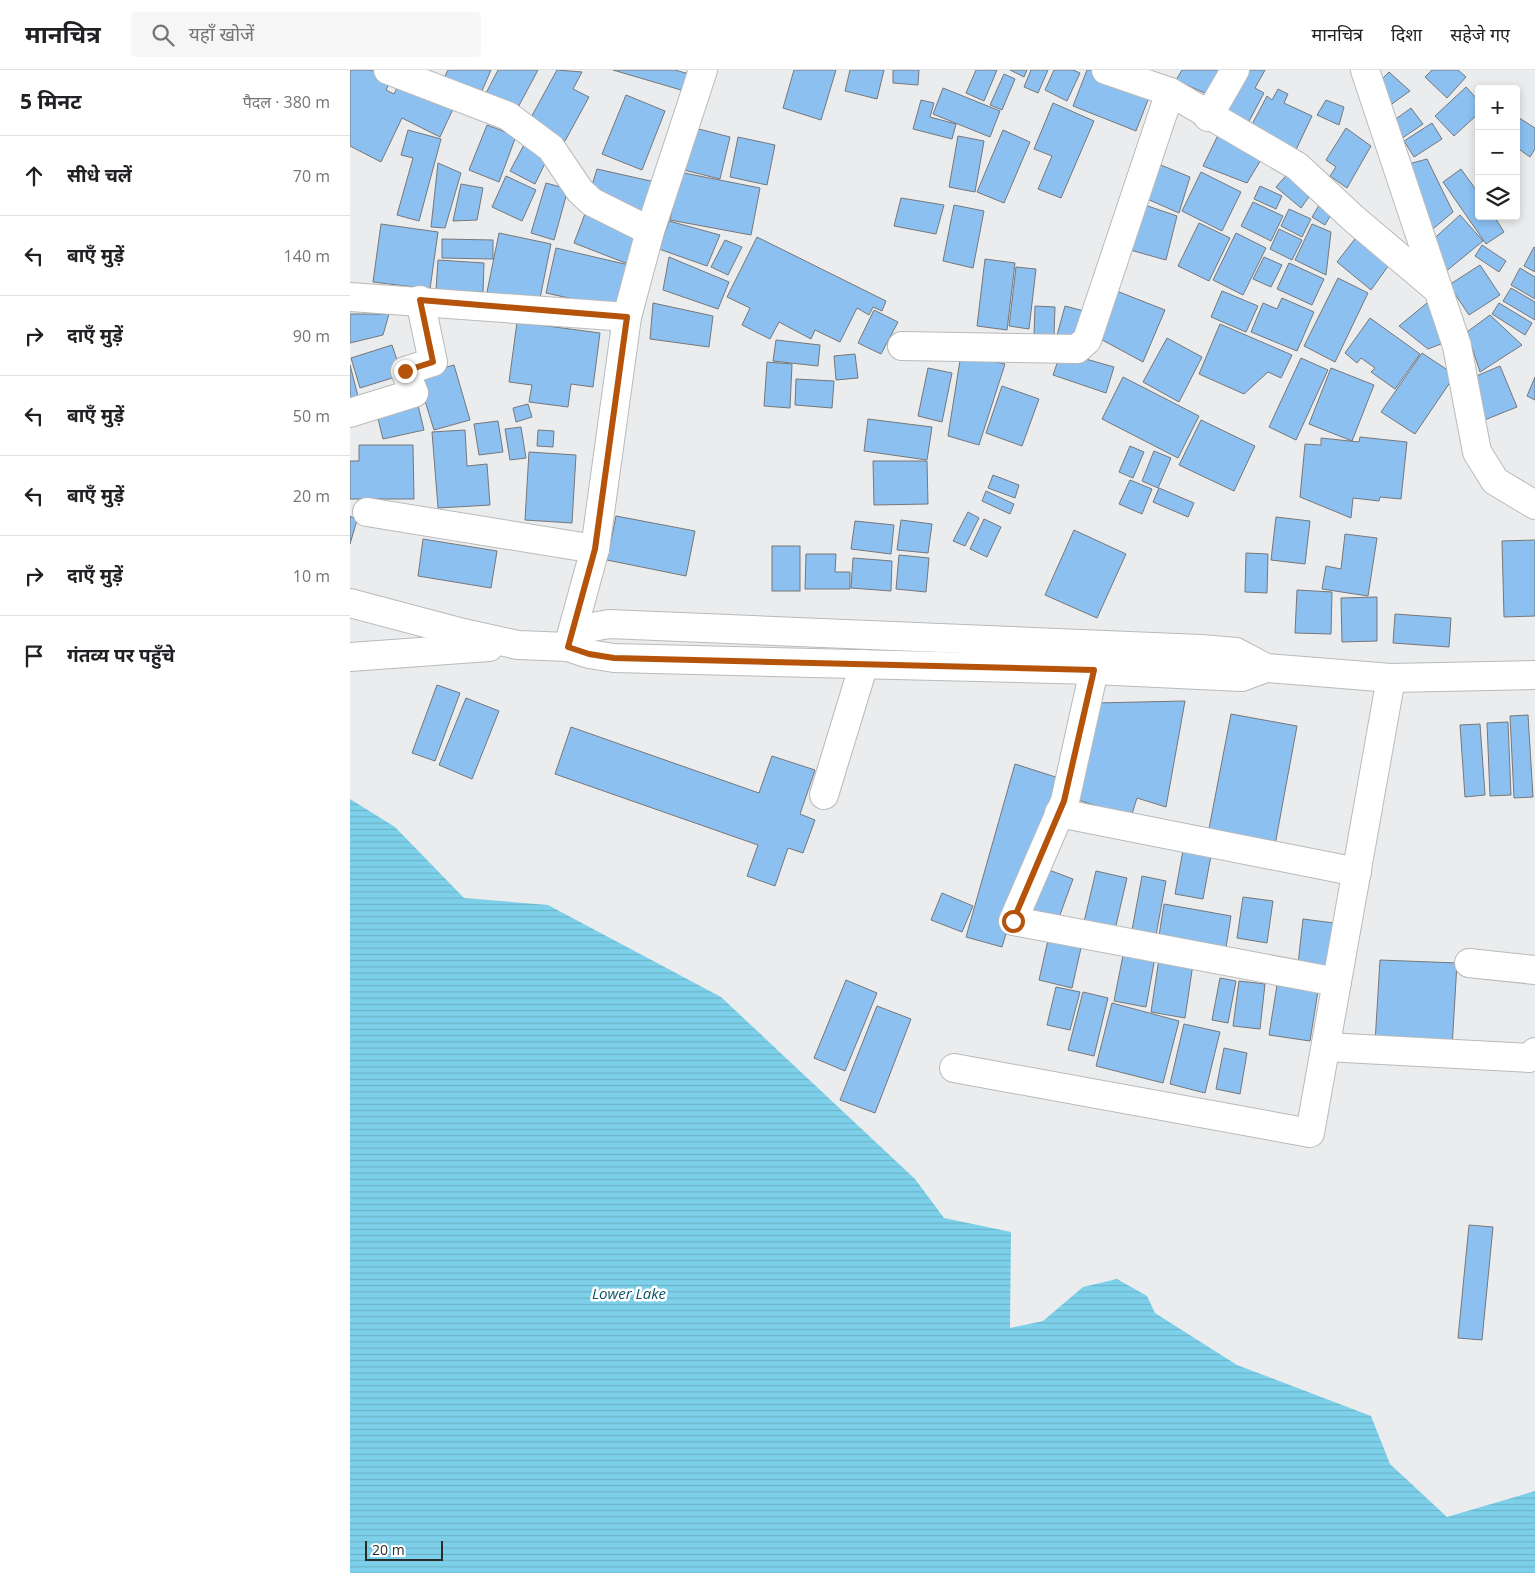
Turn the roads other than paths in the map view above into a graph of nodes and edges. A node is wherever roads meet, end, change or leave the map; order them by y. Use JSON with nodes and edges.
{"nodes":[{"id":1,"x":388,"y":70,"type":"edge"},
{"id":2,"x":703,"y":70,"type":"edge"},
{"id":3,"x":1106,"y":70,"type":"edge"},
{"id":4,"x":1235,"y":70,"type":"edge"},
{"id":5,"x":1364,"y":70,"type":"edge"},
{"id":6,"x":1170,"y":92,"type":"junction"},
{"id":7,"x":1208,"y":117,"type":"junction"},
{"id":8,"x":650,"y":231,"type":"junction"},
{"id":9,"x":1437,"y":289,"type":"junction"},
{"id":10,"x":350,"y":296,"type":"edge"},
{"id":11,"x":420,"y":300,"type":"junction"},
{"id":12,"x":627,"y":317,"type":"junction"},
{"id":13,"x":902,"y":346,"type":"dead end"},
{"id":14,"x":350,"y":413,"type":"edge"},
{"id":15,"x":1535,"y":505,"type":"edge"},
{"id":16,"x":367,"y":512,"type":"dead end"},
{"id":17,"x":595,"y":549,"type":"junction"},
{"id":18,"x":350,"y":603,"type":"edge"},
{"id":19,"x":518,"y":645,"type":"junction"},
{"id":20,"x":568,"y":647,"type":"junction"},
{"id":21,"x":350,"y":657,"type":"edge"},
{"id":22,"x":1093,"y":657,"type":"junction"},
{"id":23,"x":864,"y":664,"type":"junction"},
{"id":24,"x":1535,"y":675,"type":"edge"},
{"id":25,"x":1391,"y":678,"type":"junction"},
{"id":26,"x":824,"y":795,"type":"dead end"},
{"id":27,"x":1059,"y":814,"type":"junction"},
{"id":28,"x":1357,"y":872,"type":"junction"},
{"id":29,"x":1468,"y":962,"type":"dead end"},
{"id":30,"x":1535,"y":970,"type":"edge"},
{"id":31,"x":1337,"y":982,"type":"junction"},
{"id":32,"x":1326,"y":1047,"type":"junction"},
{"id":33,"x":1535,"y":1052,"type":"edge"},
{"id":34,"x":954,"y":1068,"type":"dead end"}],
"edges":[{"from":1,"to":8,"type":"street"},
{"from":2,"to":8,"type":"street"},
{"from":3,"to":6,"type":"street"},
{"from":4,"to":7,"type":"street"},
{"from":5,"to":9,"type":"street"},
{"from":6,"to":7,"type":"street"},
{"from":6,"to":13,"type":"street"},
{"from":7,"to":9,"type":"street"},
{"from":8,"to":12,"type":"street"},
{"from":9,"to":15,"type":"street"},
{"from":10,"to":11,"type":"street"},
{"from":11,"to":12,"type":"street"},
{"from":11,"to":14,"type":"street"},
{"from":12,"to":17,"type":"street"},
{"from":16,"to":17,"type":"street"},
{"from":17,"to":20,"type":"street"},
{"from":18,"to":19,"type":"street"},
{"from":19,"to":20,"type":"street"},
{"from":19,"to":21,"type":"street"},
{"from":20,"to":22,"type":"street"},
{"from":20,"to":23,"type":"street"},
{"from":22,"to":23,"type":"street"},
{"from":22,"to":25,"type":"street"},
{"from":22,"to":27,"type":"street"},
{"from":23,"to":26,"type":"street"},
{"from":24,"to":25,"type":"street"},
{"from":25,"to":28,"type":"street"},
{"from":27,"to":28,"type":"street"},
{"from":27,"to":31,"type":"street"},
{"from":28,"to":31,"type":"street"},
{"from":29,"to":30,"type":"street"},
{"from":31,"to":32,"type":"street"},
{"from":32,"to":33,"type":"street"},
{"from":32,"to":34,"type":"street"}]}
